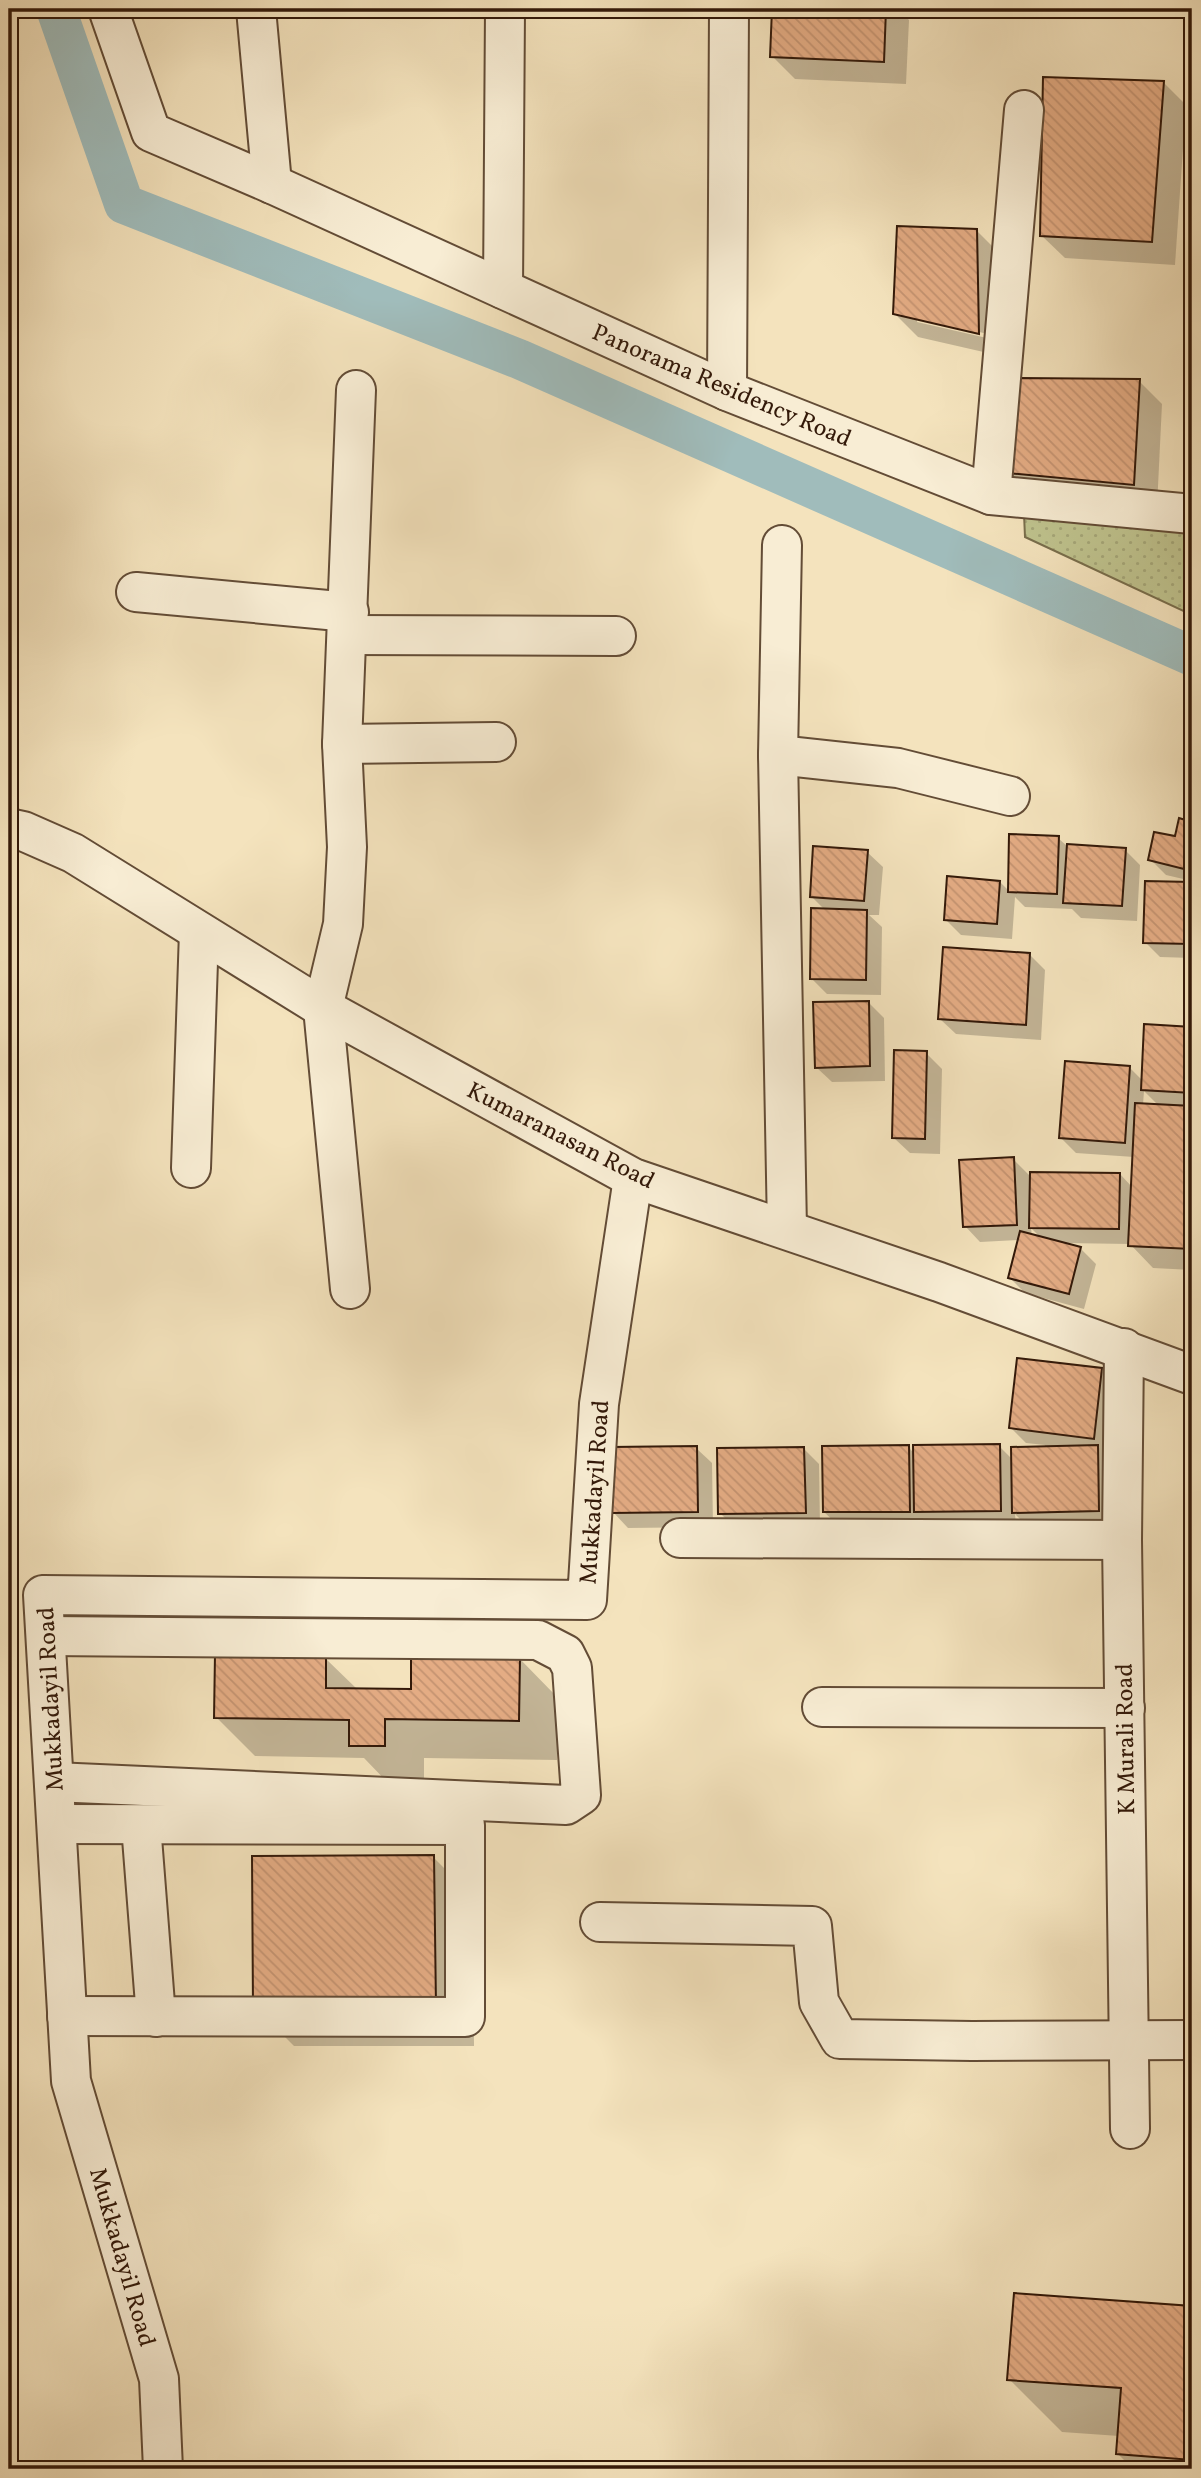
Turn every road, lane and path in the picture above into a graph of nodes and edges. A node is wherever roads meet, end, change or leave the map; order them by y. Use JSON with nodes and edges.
{"nodes":[{"id":1,"x":108,"y":9,"type":"edge"},
{"id":2,"x":256,"y":9,"type":"edge"},
{"id":3,"x":505,"y":9,"type":"edge"},
{"id":4,"x":729,"y":9,"type":"edge"},
{"id":5,"x":1024,"y":110,"type":"dead end"},
{"id":6,"x":272,"y":184,"type":"junction"},
{"id":7,"x":503,"y":289,"type":"junction"},
{"id":8,"x":356,"y":390,"type":"dead end"},
{"id":9,"x":727,"y":391,"type":"junction"},
{"id":10,"x":991,"y":495,"type":"junction"},
{"id":11,"x":1192,"y":514,"type":"edge"},
{"id":12,"x":782,"y":545,"type":"dead end"},
{"id":13,"x":136,"y":592,"type":"dead end"},
{"id":14,"x":348,"y":623,"type":"junction"},
{"id":15,"x":616,"y":636,"type":"dead end"},
{"id":16,"x":496,"y":741,"type":"dead end"},
{"id":17,"x":342,"y":744,"type":"junction"},
{"id":18,"x":778,"y":755,"type":"junction"},
{"id":19,"x":1010,"y":796,"type":"dead end"},
{"id":20,"x":9,"y":828,"type":"edge"},
{"id":21,"x":199,"y":932,"type":"junction"},
{"id":22,"x":323,"y":1008,"type":"junction"},
{"id":23,"x":191,"y":1168,"type":"dead end"},
{"id":24,"x":632,"y":1178,"type":"junction"},
{"id":25,"x":788,"y":1229,"type":"junction"},
{"id":26,"x":350,"y":1289,"type":"dead end"},
{"id":27,"x":1124,"y":1348,"type":"junction"},
{"id":28,"x":1192,"y":1375,"type":"edge"},
{"id":29,"x":680,"y":1538,"type":"dead end"},
{"id":30,"x":1122,"y":1539,"type":"junction"},
{"id":31,"x":46,"y":1636,"type":"junction"},
{"id":32,"x":822,"y":1707,"type":"dead end"},
{"id":33,"x":1125,"y":1708,"type":"junction"},
{"id":34,"x":54,"y":1782,"type":"junction"},
{"id":35,"x":57,"y":1824,"type":"junction"},
{"id":36,"x":141,"y":1825,"type":"junction"},
{"id":37,"x":600,"y":1922,"type":"dead end"},
{"id":38,"x":67,"y":2016,"type":"junction"},
{"id":39,"x":156,"y":2017,"type":"junction"},
{"id":40,"x":1192,"y":2039,"type":"edge"},
{"id":41,"x":1128,"y":2041,"type":"junction"},
{"id":42,"x":1130,"y":2129,"type":"dead end"},
{"id":43,"x":163,"y":2469,"type":"edge"}],
"edges":[{"from":1,"to":6,"type":"street","name":"Panorama Residency Road"},
{"from":2,"to":6,"type":"street"},
{"from":3,"to":7,"type":"street"},
{"from":4,"to":9,"type":"street"},
{"from":5,"to":10,"type":"street"},
{"from":6,"to":7,"type":"street","name":"Panorama Residency Road"},
{"from":7,"to":9,"type":"street","name":"Panorama Residency Road"},
{"from":8,"to":14,"type":"street"},
{"from":9,"to":10,"type":"street","name":"Panorama Residency Road"},
{"from":10,"to":11,"type":"street","name":"Panorama Residency Road"},
{"from":12,"to":18,"type":"street"},
{"from":13,"to":14,"type":"street"},
{"from":14,"to":15,"type":"street"},
{"from":14,"to":17,"type":"street"},
{"from":16,"to":17,"type":"street"},
{"from":17,"to":22,"type":"street"},
{"from":18,"to":19,"type":"street"},
{"from":18,"to":25,"type":"street"},
{"from":20,"to":21,"type":"street","name":"Kumaranasan Road"},
{"from":21,"to":22,"type":"street","name":"Kumaranasan Road"},
{"from":21,"to":23,"type":"street"},
{"from":22,"to":24,"type":"street","name":"Kumaranasan Road"},
{"from":22,"to":26,"type":"street"},
{"from":24,"to":25,"type":"street","name":"Kumaranasan Road"},
{"from":24,"to":31,"type":"street","name":"Mukkadayil Road"},
{"from":25,"to":27,"type":"street","name":"Kumaranasan Road"},
{"from":27,"to":28,"type":"street","name":"Kumaranasan Road"},
{"from":27,"to":30,"type":"street","name":"K Murali Road"},
{"from":29,"to":30,"type":"street"},
{"from":30,"to":33,"type":"street","name":"K Murali Road"},
{"from":31,"to":34,"type":"street","name":"Mukkadayil Road"},
{"from":31,"to":34,"type":"street"},
{"from":32,"to":33,"type":"street"},
{"from":33,"to":41,"type":"street","name":"K Murali Road"},
{"from":34,"to":35,"type":"street","name":"Mukkadayil Road"},
{"from":35,"to":36,"type":"street"},
{"from":35,"to":38,"type":"street","name":"Mukkadayil Road"},
{"from":36,"to":39,"type":"street"},
{"from":36,"to":39,"type":"street"},
{"from":37,"to":41,"type":"street"},
{"from":38,"to":39,"type":"street"},
{"from":38,"to":43,"type":"street","name":"Mukkadayil Road"},
{"from":40,"to":41,"type":"street"},
{"from":41,"to":42,"type":"street","name":"K Murali Road"}]}
